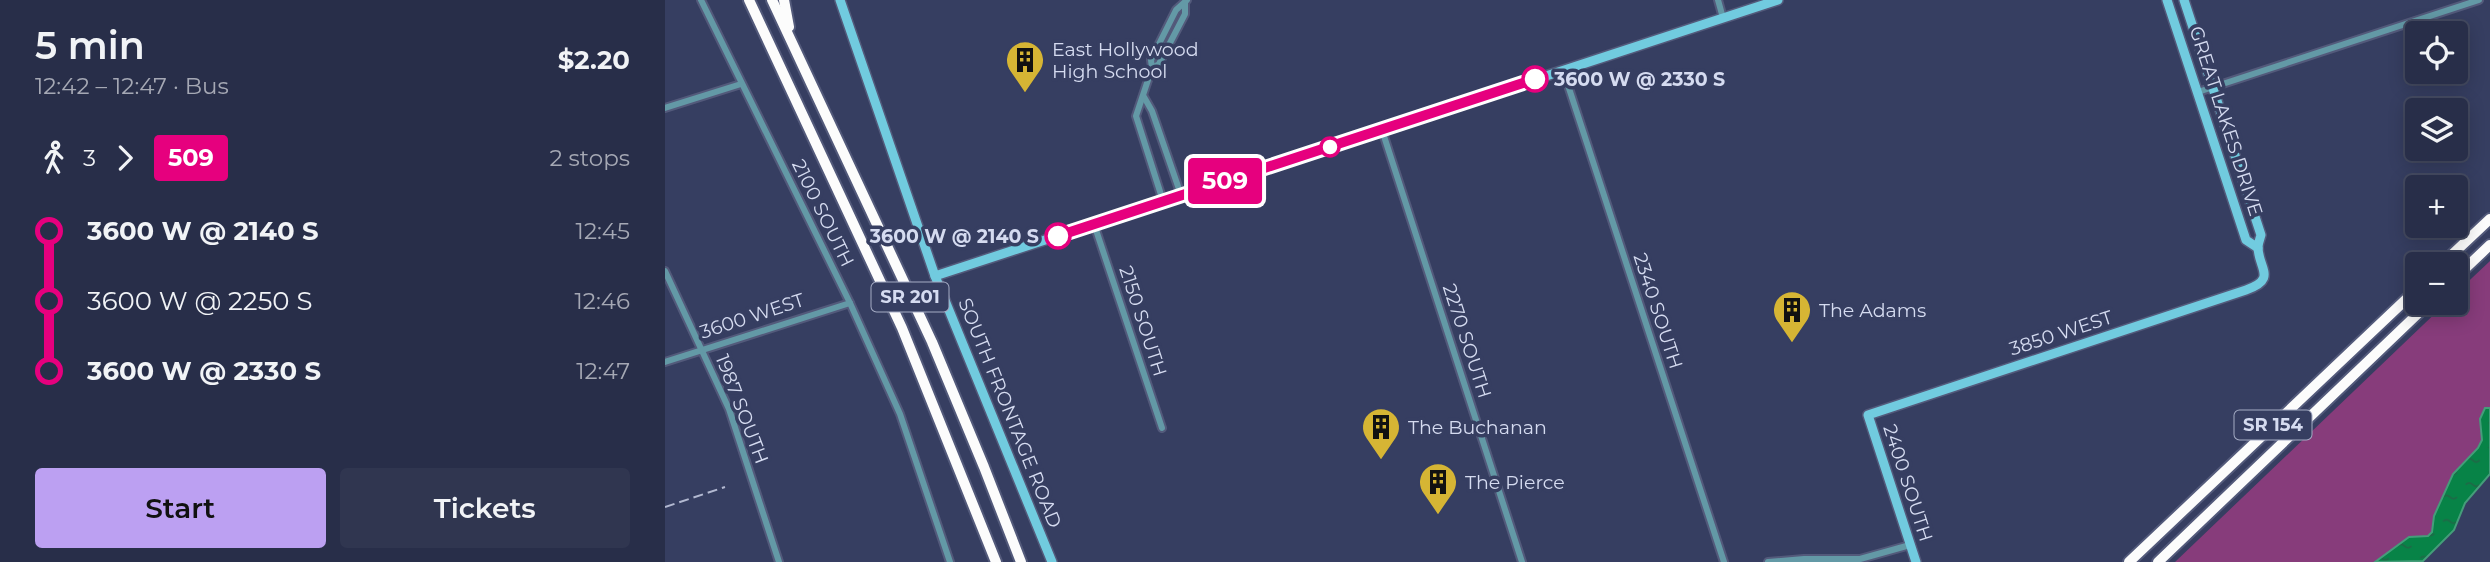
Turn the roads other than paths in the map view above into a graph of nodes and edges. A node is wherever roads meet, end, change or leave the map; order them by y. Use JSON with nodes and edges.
{"nodes":[{"id":1,"x":701,"y":0,"type":"edge"},
{"id":2,"x":742,"y":0,"type":"edge"},
{"id":3,"x":749,"y":0,"type":"edge"},
{"id":4,"x":772,"y":0,"type":"edge"},
{"id":5,"x":784,"y":0,"type":"edge"},
{"id":6,"x":840,"y":0,"type":"edge"},
{"id":7,"x":1718,"y":0,"type":"edge"},
{"id":8,"x":1778,"y":0,"type":"edge"},
{"id":9,"x":2167,"y":0,"type":"edge"},
{"id":10,"x":2184,"y":0,"type":"edge"},
{"id":11,"x":2479,"y":0,"type":"edge"},
{"id":12,"x":1186,"y":2,"type":"edge"},
{"id":13,"x":1723,"y":18,"type":"junction"},
{"id":14,"x":792,"y":43,"type":"junction"},
{"id":15,"x":1563,"y":71,"type":"junction"},
{"id":16,"x":741,"y":84,"type":"junction"},
{"id":17,"x":2212,"y":87,"type":"junction"},
{"id":18,"x":2197,"y":92,"type":"junction"},
{"id":19,"x":1144,"y":97,"type":"junction"},
{"id":20,"x":665,"y":108,"type":"edge"},
{"id":21,"x":1382,"y":130,"type":"junction"},
{"id":22,"x":823,"y":158,"type":"junction"},
{"id":23,"x":1181,"y":195,"type":"junction"},
{"id":24,"x":1163,"y":201,"type":"junction"},
{"id":25,"x":2490,"y":219,"type":"edge"},
{"id":26,"x":1094,"y":224,"type":"junction"},
{"id":27,"x":2490,"y":245,"type":"edge"},
{"id":28,"x":2258,"y":248,"type":"junction"},
{"id":29,"x":2455,"y":252,"type":"edge"},
{"id":30,"x":2468,"y":266,"type":"edge"},
{"id":31,"x":665,"y":271,"type":"edge"},
{"id":32,"x":935,"y":276,"type":"junction"},
{"id":33,"x":2263,"y":279,"type":"joint"},
{"id":34,"x":2405,"y":300,"type":"edge"},
{"id":35,"x":850,"y":303,"type":"junction"},
{"id":36,"x":2416,"y":315,"type":"edge"},
{"id":37,"x":703,"y":350,"type":"junction"},
{"id":38,"x":665,"y":362,"type":"edge"},
{"id":39,"x":1868,"y":415,"type":"joint"},
{"id":40,"x":1162,"y":428,"type":"dead end"},
{"id":41,"x":984,"y":531,"type":"junction"},
{"id":42,"x":1910,"y":545,"type":"junction"},
{"id":43,"x":1020,"y":559,"type":"edge"},
{"id":44,"x":779,"y":562,"type":"edge"},
{"id":45,"x":950,"y":562,"type":"edge"},
{"id":46,"x":990,"y":562,"type":"edge"},
{"id":47,"x":996,"y":562,"type":"edge"},
{"id":48,"x":1052,"y":562,"type":"edge"},
{"id":49,"x":1522,"y":562,"type":"edge"},
{"id":50,"x":1724,"y":562,"type":"edge"},
{"id":51,"x":1768,"y":562,"type":"edge"},
{"id":52,"x":1916,"y":562,"type":"edge"},
{"id":53,"x":2129,"y":562,"type":"edge"},
{"id":54,"x":2158,"y":562,"type":"edge"}],
"edges":[{"from":1,"to":16,"type":"street","name":"2100 SOUTH"},
{"from":2,"to":22,"type":"highway"},
{"from":3,"to":22,"type":"highway","number":"SR 201"},
{"from":4,"to":14,"type":"highway","number":"SR 201"},
{"from":5,"to":14,"type":"highway"},
{"from":6,"to":32,"type":"street","name":"SOUTH FRONTAGE ROAD"},
{"from":7,"to":13,"type":"street"},
{"from":8,"to":13,"type":"street"},
{"from":9,"to":18,"type":"street","name":"GREAT LAKES DRIVE"},
{"from":10,"to":17,"type":"street","name":"GREAT LAKES DRIVE"},
{"from":11,"to":17,"type":"street"},
{"from":12,"to":19,"type":"street"},
{"from":13,"to":15,"type":"street"},
{"from":14,"to":43,"type":"highway","number":"SR 201"},
{"from":15,"to":21,"type":"street"},
{"from":15,"to":50,"type":"street","name":"2340 SOUTH"},
{"from":16,"to":20,"type":"street"},
{"from":16,"to":35,"type":"street","name":"2100 SOUTH"},
{"from":17,"to":18,"type":"street"},
{"from":17,"to":28,"type":"street","name":"GREAT LAKES DRIVE"},
{"from":18,"to":28,"type":"street","name":"GREAT LAKES DRIVE"},
{"from":19,"to":23,"type":"street"},
{"from":19,"to":24,"type":"street"},
{"from":21,"to":23,"type":"street"},
{"from":21,"to":49,"type":"street","name":"2270 SOUTH"},
{"from":22,"to":41,"type":"highway","number":"SR 201"},
{"from":23,"to":24,"type":"street"},
{"from":24,"to":26,"type":"street"},
{"from":25,"to":29,"type":"highway"},
{"from":26,"to":32,"type":"street"},
{"from":26,"to":40,"type":"street","name":"2150 SOUTH"},
{"from":27,"to":30,"type":"highway"},
{"from":28,"to":33,"type":"street","name":"GREAT LAKES DRIVE"},
{"from":31,"to":37,"type":"street","name":"1987 SOUTH"},
{"from":32,"to":48,"type":"street","name":"SOUTH FRONTAGE ROAD"},
{"from":33,"to":39,"type":"street","name":"3850 WEST"},
{"from":34,"to":53,"type":"highway","number":"SR 154"},
{"from":35,"to":37,"type":"street","name":"3600 WEST"},
{"from":35,"to":45,"type":"street","name":"2100 SOUTH"},
{"from":36,"to":54,"type":"highway","number":"SR 154"},
{"from":37,"to":38,"type":"street","name":"3600 WEST"},
{"from":37,"to":44,"type":"street","name":"1987 SOUTH"},
{"from":39,"to":42,"type":"street","name":"2400 SOUTH"},
{"from":41,"to":46,"type":"highway"},
{"from":41,"to":47,"type":"highway","number":"SR 201"},
{"from":42,"to":51,"type":"street"},
{"from":42,"to":52,"type":"street","name":"2400 SOUTH"}]}
